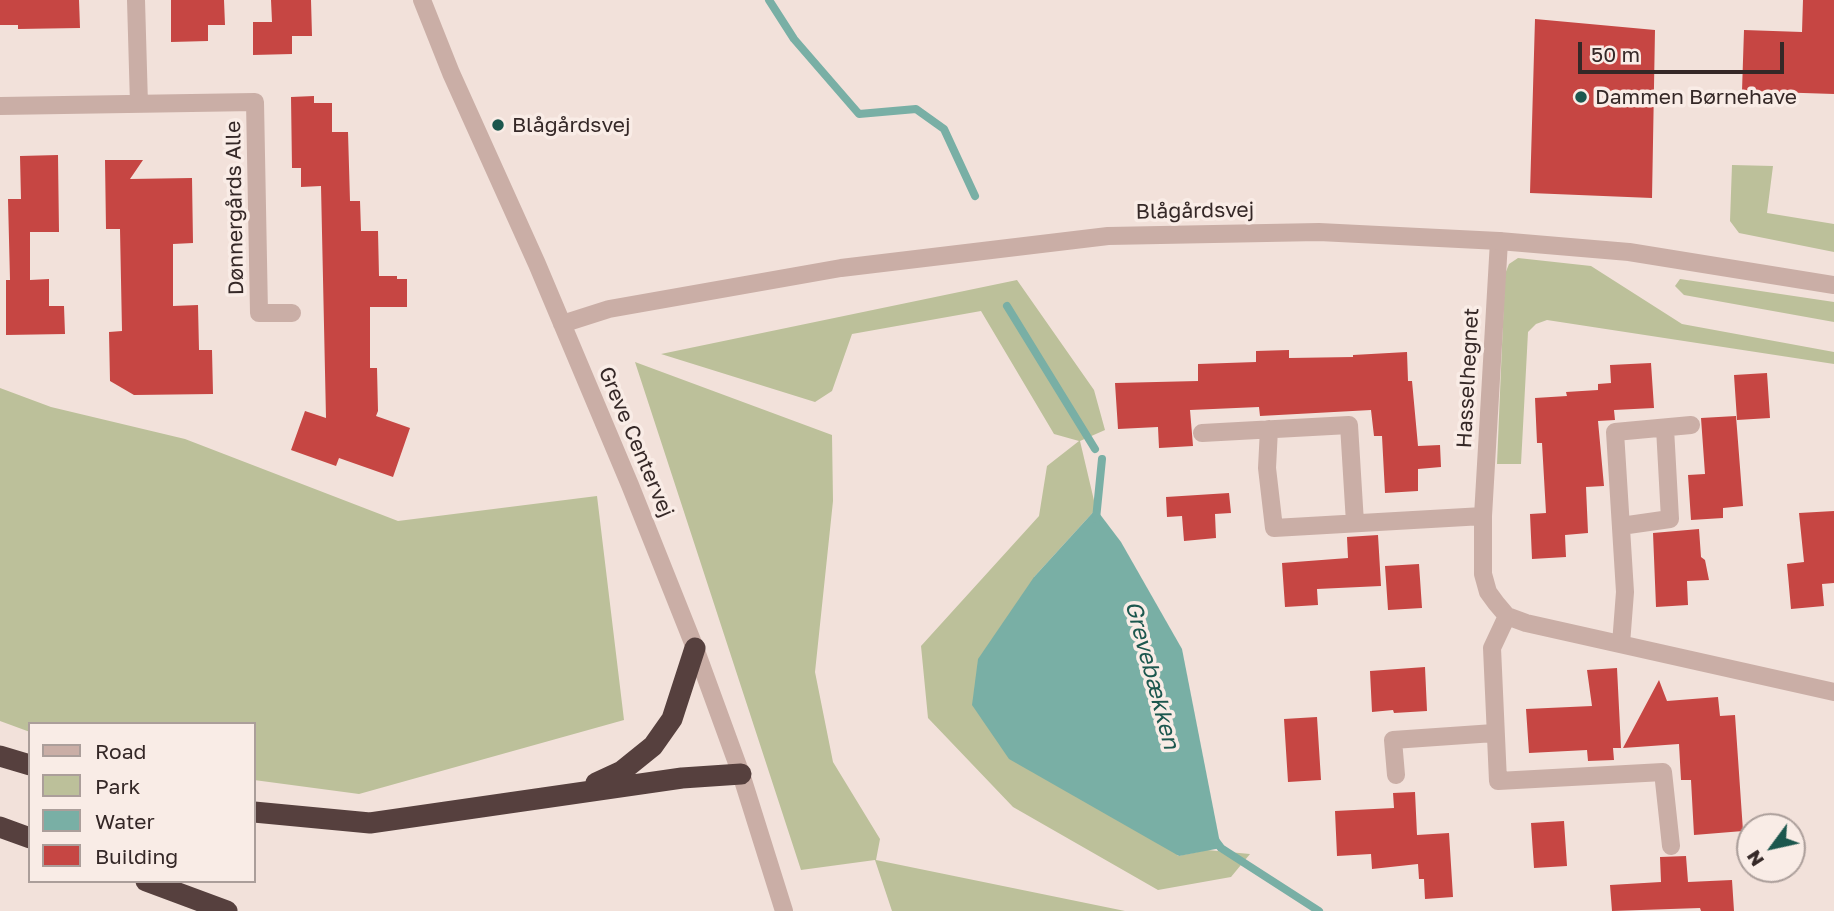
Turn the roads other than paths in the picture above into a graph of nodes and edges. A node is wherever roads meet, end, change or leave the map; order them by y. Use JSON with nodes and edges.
{"nodes":[{"id":1,"x":136,"y":0,"type":"edge"},
{"id":2,"x":422,"y":0,"type":"edge"},
{"id":3,"x":139,"y":104,"type":"junction"},
{"id":4,"x":0,"y":106,"type":"edge"},
{"id":5,"x":1499,"y":241,"type":"junction"},
{"id":6,"x":1834,"y":285,"type":"edge"},
{"id":7,"x":292,"y":313,"type":"dead end"},
{"id":8,"x":562,"y":324,"type":"junction"},
{"id":9,"x":1691,"y":425,"type":"dead end"},
{"id":10,"x":1665,"y":428,"type":"junction"},
{"id":11,"x":1269,"y":429,"type":"junction"},
{"id":12,"x":1202,"y":433,"type":"dead end"},
{"id":13,"x":1483,"y":516,"type":"junction"},
{"id":14,"x":1355,"y":523,"type":"junction"},
{"id":15,"x":1621,"y":526,"type":"junction"},
{"id":16,"x":1507,"y":616,"type":"junction"},
{"id":17,"x":1622,"y":644,"type":"junction"},
{"id":18,"x":695,"y":648,"type":"junction"},
{"id":19,"x":1834,"y":692,"type":"edge"},
{"id":20,"x":1494,"y":733,"type":"junction"},
{"id":21,"x":0,"y":756,"type":"edge"},
{"id":22,"x":28,"y":764,"type":"edge"},
{"id":23,"x":741,"y":774,"type":"junction"},
{"id":24,"x":1396,"y":775,"type":"dead end"},
{"id":25,"x":572,"y":794,"type":"junction"},
{"id":26,"x":256,"y":812,"type":"edge"},
{"id":27,"x":0,"y":827,"type":"edge"},
{"id":28,"x":28,"y":837,"type":"edge"},
{"id":29,"x":1671,"y":846,"type":"dead end"},
{"id":30,"x":151,"y":883,"type":"edge"},
{"id":31,"x":227,"y":911,"type":"edge"},
{"id":32,"x":784,"y":911,"type":"edge"}],
"edges":[{"from":1,"to":3,"type":"street"},
{"from":2,"to":8,"type":"street","name":"Greve Centervej"},
{"from":3,"to":4,"type":"street","name":"Dønnergårds Alle"},
{"from":3,"to":7,"type":"street","name":"Dønnergårds Alle"},
{"from":5,"to":6,"type":"street","name":"Blågårdsvej"},
{"from":5,"to":8,"type":"street","name":"Blågårdsvej"},
{"from":5,"to":13,"type":"street","name":"Hasselhegnet"},
{"from":8,"to":18,"type":"street","name":"Greve Centervej"},
{"from":9,"to":10,"type":"street"},
{"from":10,"to":15,"type":"street"},
{"from":10,"to":15,"type":"street"},
{"from":11,"to":12,"type":"street"},
{"from":11,"to":14,"type":"street"},
{"from":11,"to":14,"type":"street"},
{"from":13,"to":14,"type":"street"},
{"from":13,"to":16,"type":"street","name":"Hasselhegnet"},
{"from":15,"to":17,"type":"street"},
{"from":16,"to":17,"type":"street"},
{"from":16,"to":20,"type":"street"},
{"from":17,"to":19,"type":"street"},
{"from":18,"to":23,"type":"street","name":"Greve Centervej"},
{"from":18,"to":25,"type":"highway"},
{"from":20,"to":24,"type":"street"},
{"from":20,"to":29,"type":"street"},
{"from":21,"to":22,"type":"highway"},
{"from":23,"to":25,"type":"highway"},
{"from":23,"to":32,"type":"street","name":"Greve Centervej"},
{"from":25,"to":26,"type":"highway"},
{"from":27,"to":28,"type":"highway"},
{"from":30,"to":31,"type":"highway"}]}
